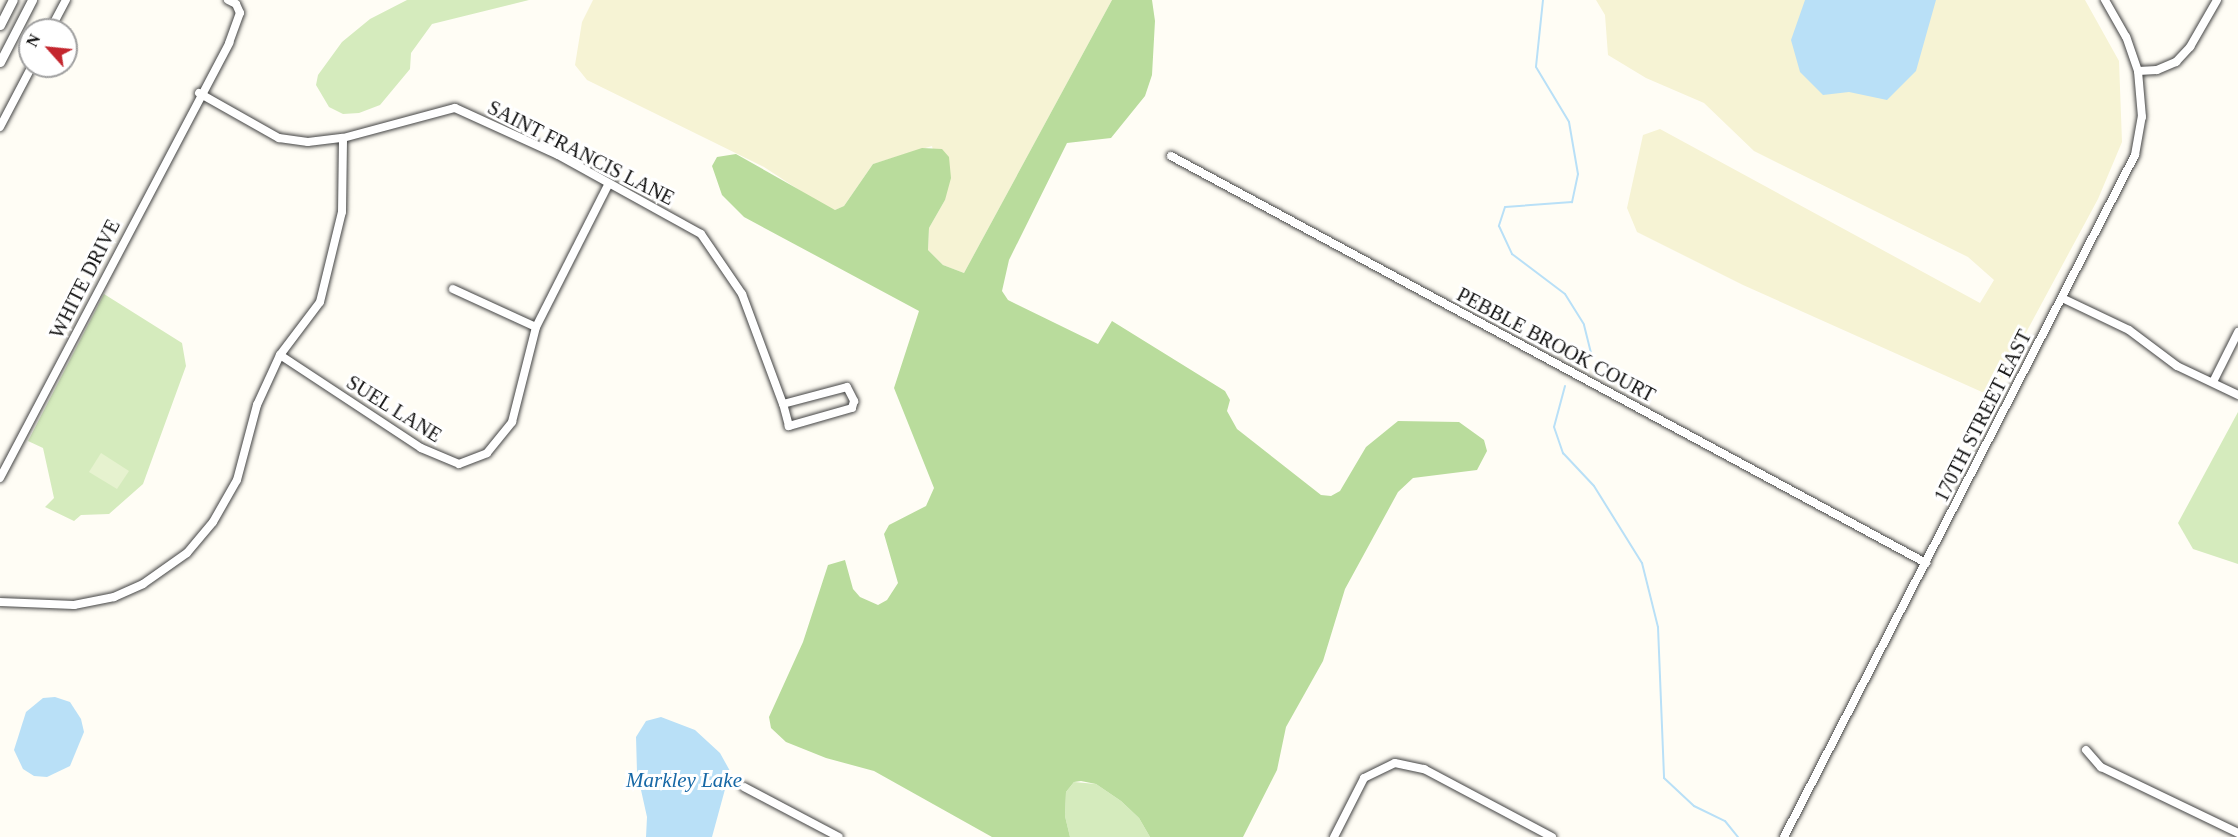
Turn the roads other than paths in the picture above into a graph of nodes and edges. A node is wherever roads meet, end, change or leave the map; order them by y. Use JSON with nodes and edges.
{"nodes":[{"id":1,"x":13,"y":0,"type":"edge"},
{"id":2,"x":32,"y":0,"type":"edge"},
{"id":3,"x":66,"y":0,"type":"edge"},
{"id":4,"x":228,"y":0,"type":"edge"},
{"id":5,"x":2105,"y":0,"type":"edge"},
{"id":6,"x":2217,"y":0,"type":"edge"},
{"id":7,"x":56,"y":18,"type":"edge"},
{"id":8,"x":0,"y":25,"type":"edge"},
{"id":9,"x":0,"y":62,"type":"edge"},
{"id":10,"x":2138,"y":71,"type":"junction"},
{"id":11,"x":26,"y":78,"type":"edge"},
{"id":12,"x":199,"y":93,"type":"junction"},
{"id":13,"x":0,"y":127,"type":"edge"},
{"id":14,"x":343,"y":138,"type":"junction"},
{"id":15,"x":1171,"y":156,"type":"dead end"},
{"id":16,"x":609,"y":183,"type":"junction"},
{"id":17,"x":453,"y":289,"type":"dead end"},
{"id":18,"x":2062,"y":298,"type":"junction"},
{"id":19,"x":536,"y":327,"type":"junction"},
{"id":20,"x":2238,"y":332,"type":"edge"},
{"id":21,"x":280,"y":355,"type":"junction"},
{"id":22,"x":2213,"y":382,"type":"junction"},
{"id":23,"x":2238,"y":395,"type":"edge"},
{"id":24,"x":783,"y":404,"type":"junction"},
{"id":25,"x":0,"y":478,"type":"edge"},
{"id":26,"x":1926,"y":563,"type":"junction"},
{"id":27,"x":0,"y":602,"type":"edge"},
{"id":28,"x":2086,"y":750,"type":"dead end"},
{"id":29,"x":744,"y":787,"type":"dead end"},
{"id":30,"x":2238,"y":833,"type":"edge"},
{"id":31,"x":839,"y":837,"type":"edge"},
{"id":32,"x":1334,"y":837,"type":"edge"},
{"id":33,"x":1552,"y":837,"type":"edge"},
{"id":34,"x":1784,"y":837,"type":"edge"}],
"edges":[{"from":1,"to":8,"type":"street"},
{"from":2,"to":9,"type":"street"},
{"from":3,"to":7,"type":"street"},
{"from":4,"to":12,"type":"street"},
{"from":5,"to":10,"type":"street","name":"170TH STREET EAST"},
{"from":6,"to":10,"type":"street"},
{"from":10,"to":18,"type":"street","name":"170TH STREET EAST"},
{"from":11,"to":13,"type":"street"},
{"from":12,"to":14,"type":"street","name":"SAINT FRANCIS LANE"},
{"from":12,"to":25,"type":"street","name":"WHITE DRIVE"},
{"from":14,"to":16,"type":"street","name":"SAINT FRANCIS LANE"},
{"from":14,"to":21,"type":"street"},
{"from":15,"to":26,"type":"street","name":"PEBBLE BROOK COURT"},
{"from":16,"to":19,"type":"street","name":"SUEL LANE"},
{"from":16,"to":24,"type":"street","name":"SAINT FRANCIS LANE"},
{"from":17,"to":19,"type":"street"},
{"from":18,"to":22,"type":"street"},
{"from":18,"to":26,"type":"street","name":"170TH STREET EAST"},
{"from":19,"to":21,"type":"street","name":"SUEL LANE"},
{"from":20,"to":22,"type":"street"},
{"from":21,"to":27,"type":"street"},
{"from":22,"to":23,"type":"street"},
{"from":24,"to":24,"type":"street","name":"SAINT FRANCIS LANE"},
{"from":26,"to":34,"type":"street","name":"170TH STREET EAST"},
{"from":28,"to":30,"type":"street"},
{"from":29,"to":31,"type":"street"},
{"from":32,"to":33,"type":"street"}]}
